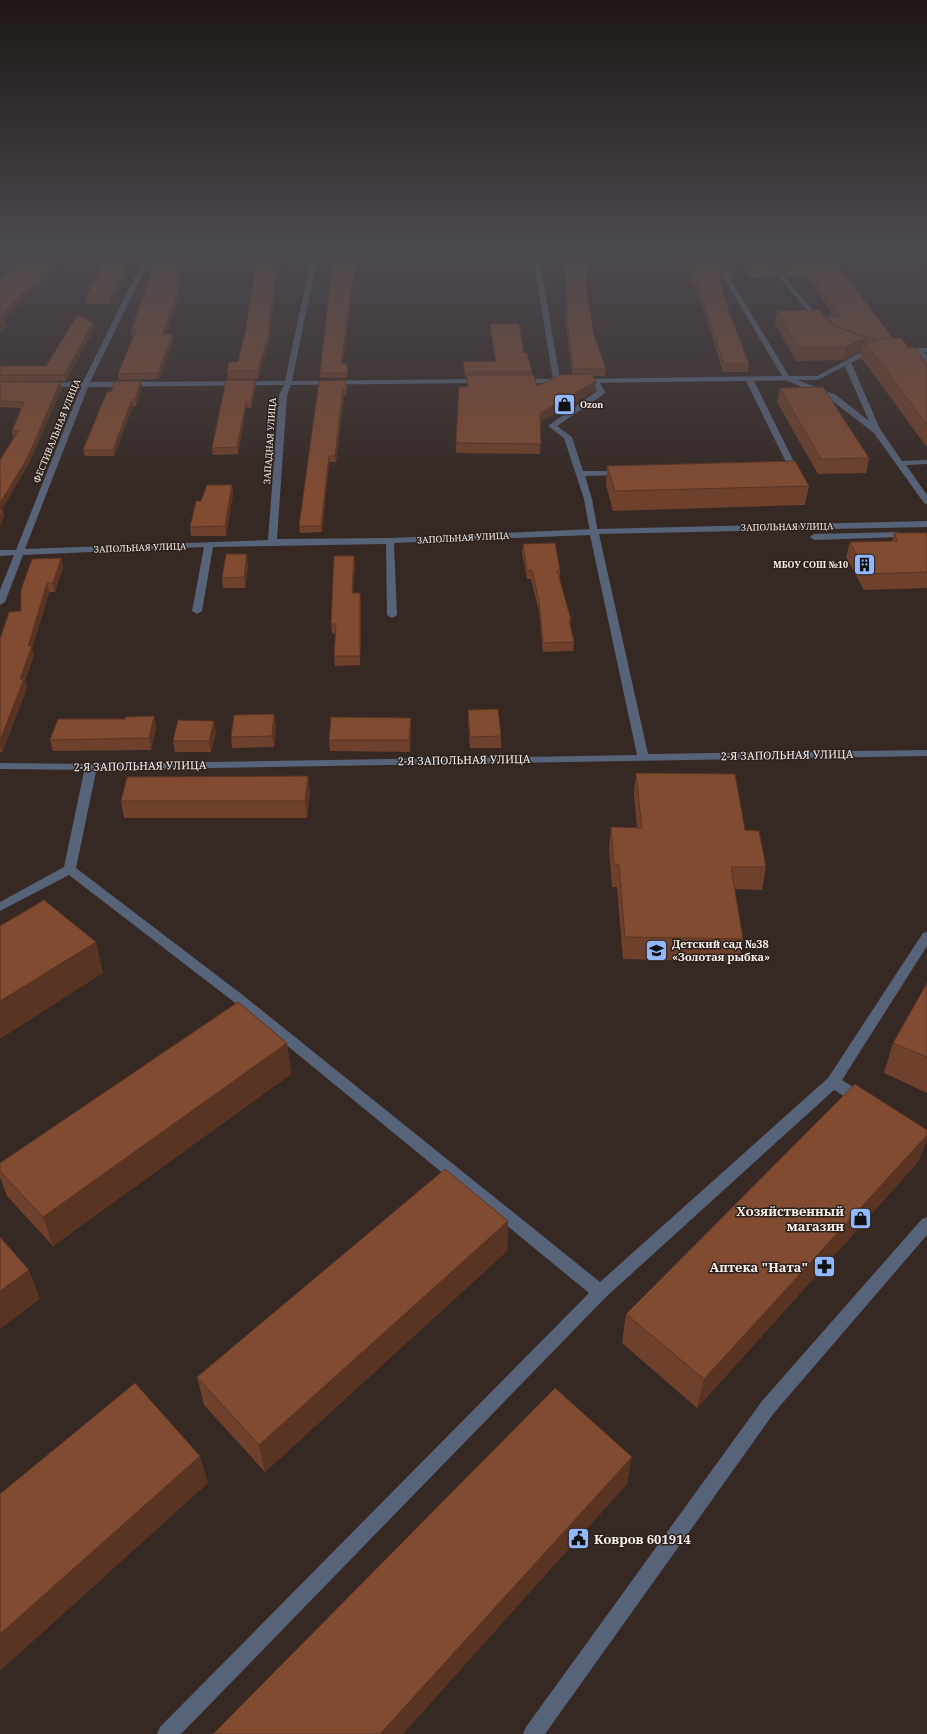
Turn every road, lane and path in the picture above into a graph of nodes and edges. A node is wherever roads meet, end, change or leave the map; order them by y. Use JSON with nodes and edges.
{"nodes":[{"id":1,"x":111,"y":331,"type":"edge"},
{"id":2,"x":299,"y":331,"type":"edge"},
{"id":3,"x":549,"y":331,"type":"edge"},
{"id":4,"x":758,"y":331,"type":"edge"},
{"id":5,"x":860,"y":347,"type":"edge"},
{"id":6,"x":923,"y":350,"type":"edge"},
{"id":7,"x":886,"y":351,"type":"junction"},
{"id":8,"x":927,"y":360,"type":"edge"},
{"id":9,"x":847,"y":362,"type":"junction"},
{"id":10,"x":749,"y":379,"type":"junction"},
{"id":11,"x":787,"y":379,"type":"junction"},
{"id":12,"x":494,"y":381,"type":"edge"},
{"id":13,"x":510,"y":381,"type":"edge"},
{"id":14,"x":557,"y":381,"type":"junction"},
{"id":15,"x":595,"y":381,"type":"junction"},
{"id":16,"x":288,"y":383,"type":"junction"},
{"id":17,"x":39,"y":385,"type":"edge"},
{"id":18,"x":85,"y":385,"type":"junction"},
{"id":19,"x":877,"y":431,"type":"junction"},
{"id":20,"x":927,"y":462,"type":"edge"},
{"id":21,"x":900,"y":463,"type":"junction"},
{"id":22,"x":779,"y":470,"type":"edge"},
{"id":23,"x":628,"y":473,"type":"edge"},
{"id":24,"x":580,"y":474,"type":"junction"},
{"id":25,"x":927,"y":501,"type":"edge"},
{"id":26,"x":927,"y":524,"type":"edge"},
{"id":27,"x":891,"y":525,"type":"junction"},
{"id":28,"x":594,"y":532,"type":"junction"},
{"id":29,"x":814,"y":538,"type":"dead end"},
{"id":30,"x":390,"y":541,"type":"junction"},
{"id":31,"x":272,"y":542,"type":"junction"},
{"id":32,"x":209,"y":546,"type":"junction"},
{"id":33,"x":0,"y":553,"type":"edge"},
{"id":34,"x":19,"y":553,"type":"junction"},
{"id":35,"x":0,"y":602,"type":"edge"},
{"id":36,"x":197,"y":611,"type":"dead end"},
{"id":37,"x":392,"y":615,"type":"dead end"},
{"id":38,"x":927,"y":753,"type":"edge"},
{"id":39,"x":643,"y":757,"type":"junction"},
{"id":40,"x":0,"y":766,"type":"edge"},
{"id":41,"x":92,"y":767,"type":"junction"},
{"id":42,"x":70,"y":869,"type":"junction"},
{"id":43,"x":0,"y":907,"type":"edge"},
{"id":44,"x":927,"y":936,"type":"edge"},
{"id":45,"x":833,"y":1082,"type":"junction"},
{"id":46,"x":873,"y":1106,"type":"edge"},
{"id":47,"x":927,"y":1224,"type":"edge"},
{"id":48,"x":600,"y":1292,"type":"junction"},
{"id":49,"x":167,"y":1734,"type":"edge"},
{"id":50,"x":533,"y":1734,"type":"edge"}],
"edges":[{"from":1,"to":18,"type":"street","name":"ФЕСТИВАЛЬНАЯ УЛИЦА"},
{"from":2,"to":16,"type":"street","name":"ЗАПАДНАЯ УЛИЦА"},
{"from":3,"to":14,"type":"street"},
{"from":4,"to":11,"type":"street"},
{"from":5,"to":7,"type":"street"},
{"from":6,"to":7,"type":"street"},
{"from":6,"to":8,"type":"street"},
{"from":7,"to":9,"type":"street"},
{"from":9,"to":11,"type":"street"},
{"from":9,"to":19,"type":"street"},
{"from":10,"to":11,"type":"street"},
{"from":10,"to":15,"type":"street"},
{"from":10,"to":22,"type":"street"},
{"from":11,"to":19,"type":"street"},
{"from":12,"to":16,"type":"street"},
{"from":13,"to":14,"type":"street"},
{"from":14,"to":15,"type":"street"},
{"from":15,"to":24,"type":"street"},
{"from":16,"to":18,"type":"street"},
{"from":16,"to":31,"type":"street","name":"ЗАПАДНАЯ УЛИЦА"},
{"from":17,"to":18,"type":"street"},
{"from":18,"to":34,"type":"street","name":"ФЕСТИВАЛЬНАЯ УЛИЦА"},
{"from":19,"to":21,"type":"street"},
{"from":20,"to":21,"type":"street"},
{"from":21,"to":25,"type":"street"},
{"from":23,"to":24,"type":"street"},
{"from":24,"to":28,"type":"street"},
{"from":26,"to":27,"type":"street","name":"ЗАПОЛЬНАЯ УЛИЦА"},
{"from":27,"to":28,"type":"street","name":"ЗАПОЛЬНАЯ УЛИЦА"},
{"from":27,"to":29,"type":"street"},
{"from":28,"to":30,"type":"street","name":"ЗАПОЛЬНАЯ УЛИЦА"},
{"from":28,"to":39,"type":"street"},
{"from":30,"to":31,"type":"street","name":"ЗАПОЛЬНАЯ УЛИЦА"},
{"from":30,"to":37,"type":"street"},
{"from":31,"to":32,"type":"street","name":"ЗАПОЛЬНАЯ УЛИЦА"},
{"from":32,"to":34,"type":"street","name":"ЗАПОЛЬНАЯ УЛИЦА"},
{"from":32,"to":36,"type":"street"},
{"from":33,"to":34,"type":"street","name":"ЗАПОЛЬНАЯ УЛИЦА"},
{"from":34,"to":35,"type":"street","name":"ФЕСТИВАЛЬНАЯ УЛИЦА"},
{"from":38,"to":39,"type":"street","name":"2-Я ЗАПОЛЬНАЯ УЛИЦА"},
{"from":39,"to":41,"type":"street","name":"2-Я ЗАПОЛЬНАЯ УЛИЦА"},
{"from":40,"to":41,"type":"street","name":"2-Я ЗАПОЛЬНАЯ УЛИЦА"},
{"from":41,"to":42,"type":"street"},
{"from":42,"to":43,"type":"street"},
{"from":42,"to":48,"type":"street"},
{"from":44,"to":45,"type":"street"},
{"from":45,"to":46,"type":"street"},
{"from":45,"to":48,"type":"street"},
{"from":47,"to":50,"type":"street"},
{"from":48,"to":49,"type":"street"}]}
